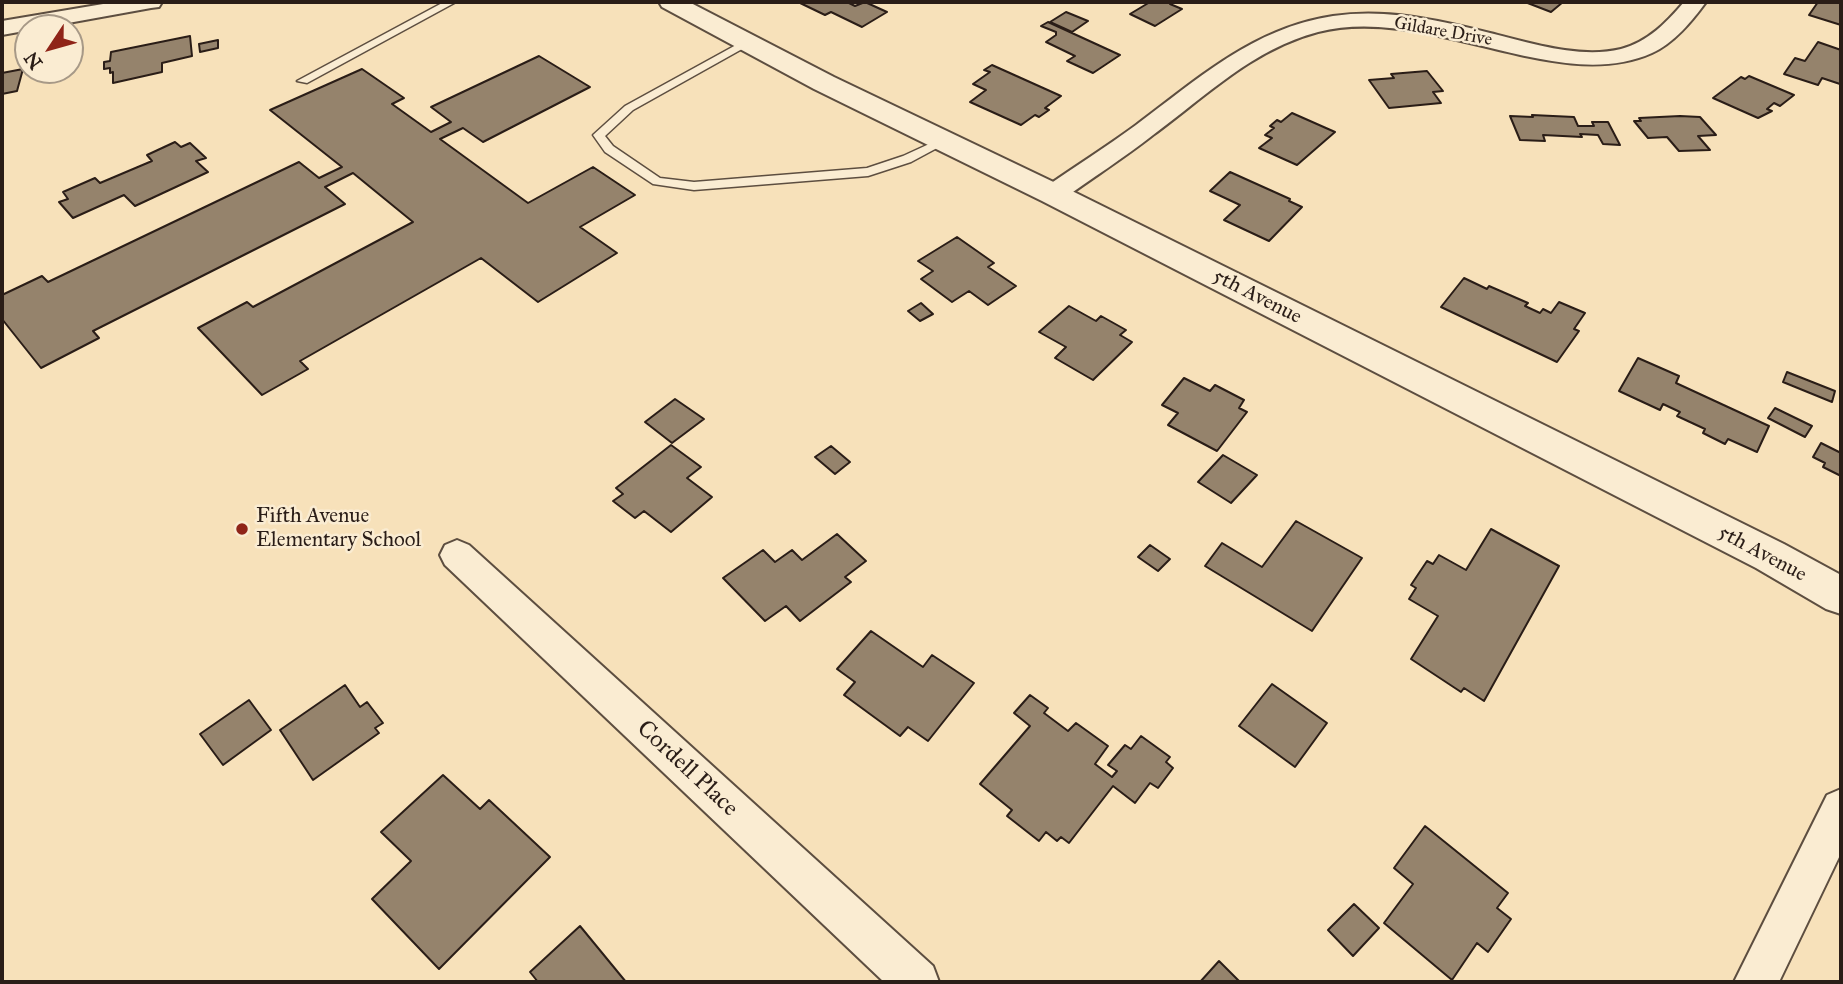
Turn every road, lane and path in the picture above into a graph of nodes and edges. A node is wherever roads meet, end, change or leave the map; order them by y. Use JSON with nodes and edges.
{"nodes":[{"id":1,"x":151,"y":2,"type":"edge"},
{"id":2,"x":451,"y":2,"type":"edge"},
{"id":3,"x":1695,"y":2,"type":"edge"},
{"id":4,"x":677,"y":3,"type":"edge"},
{"id":5,"x":2,"y":28,"type":"edge"},
{"id":6,"x":747,"y":42,"type":"junction"},
{"id":7,"x":303,"y":81,"type":"dead end"},
{"id":8,"x":944,"y":141,"type":"junction"},
{"id":9,"x":1053,"y":194,"type":"junction"},
{"id":10,"x":457,"y":555,"type":"dead end"},
{"id":11,"x":1841,"y":596,"type":"edge"},
{"id":12,"x":1841,"y":809,"type":"edge"},
{"id":13,"x":917,"y":982,"type":"edge"},
{"id":14,"x":1756,"y":982,"type":"edge"}],
"edges":[{"from":1,"to":5,"type":"street"},
{"from":2,"to":7,"type":"lane"},
{"from":3,"to":9,"type":"street","name":"Gildare Drive"},
{"from":4,"to":6,"type":"street","name":"5th Avenue"},
{"from":6,"to":8,"type":"street","name":"5th Avenue"},
{"from":6,"to":8,"type":"lane"},
{"from":8,"to":9,"type":"street","name":"5th Avenue"},
{"from":9,"to":11,"type":"street","name":"5th Avenue"},
{"from":10,"to":13,"type":"street","name":"Cordell Place"},
{"from":12,"to":14,"type":"street"}]}
